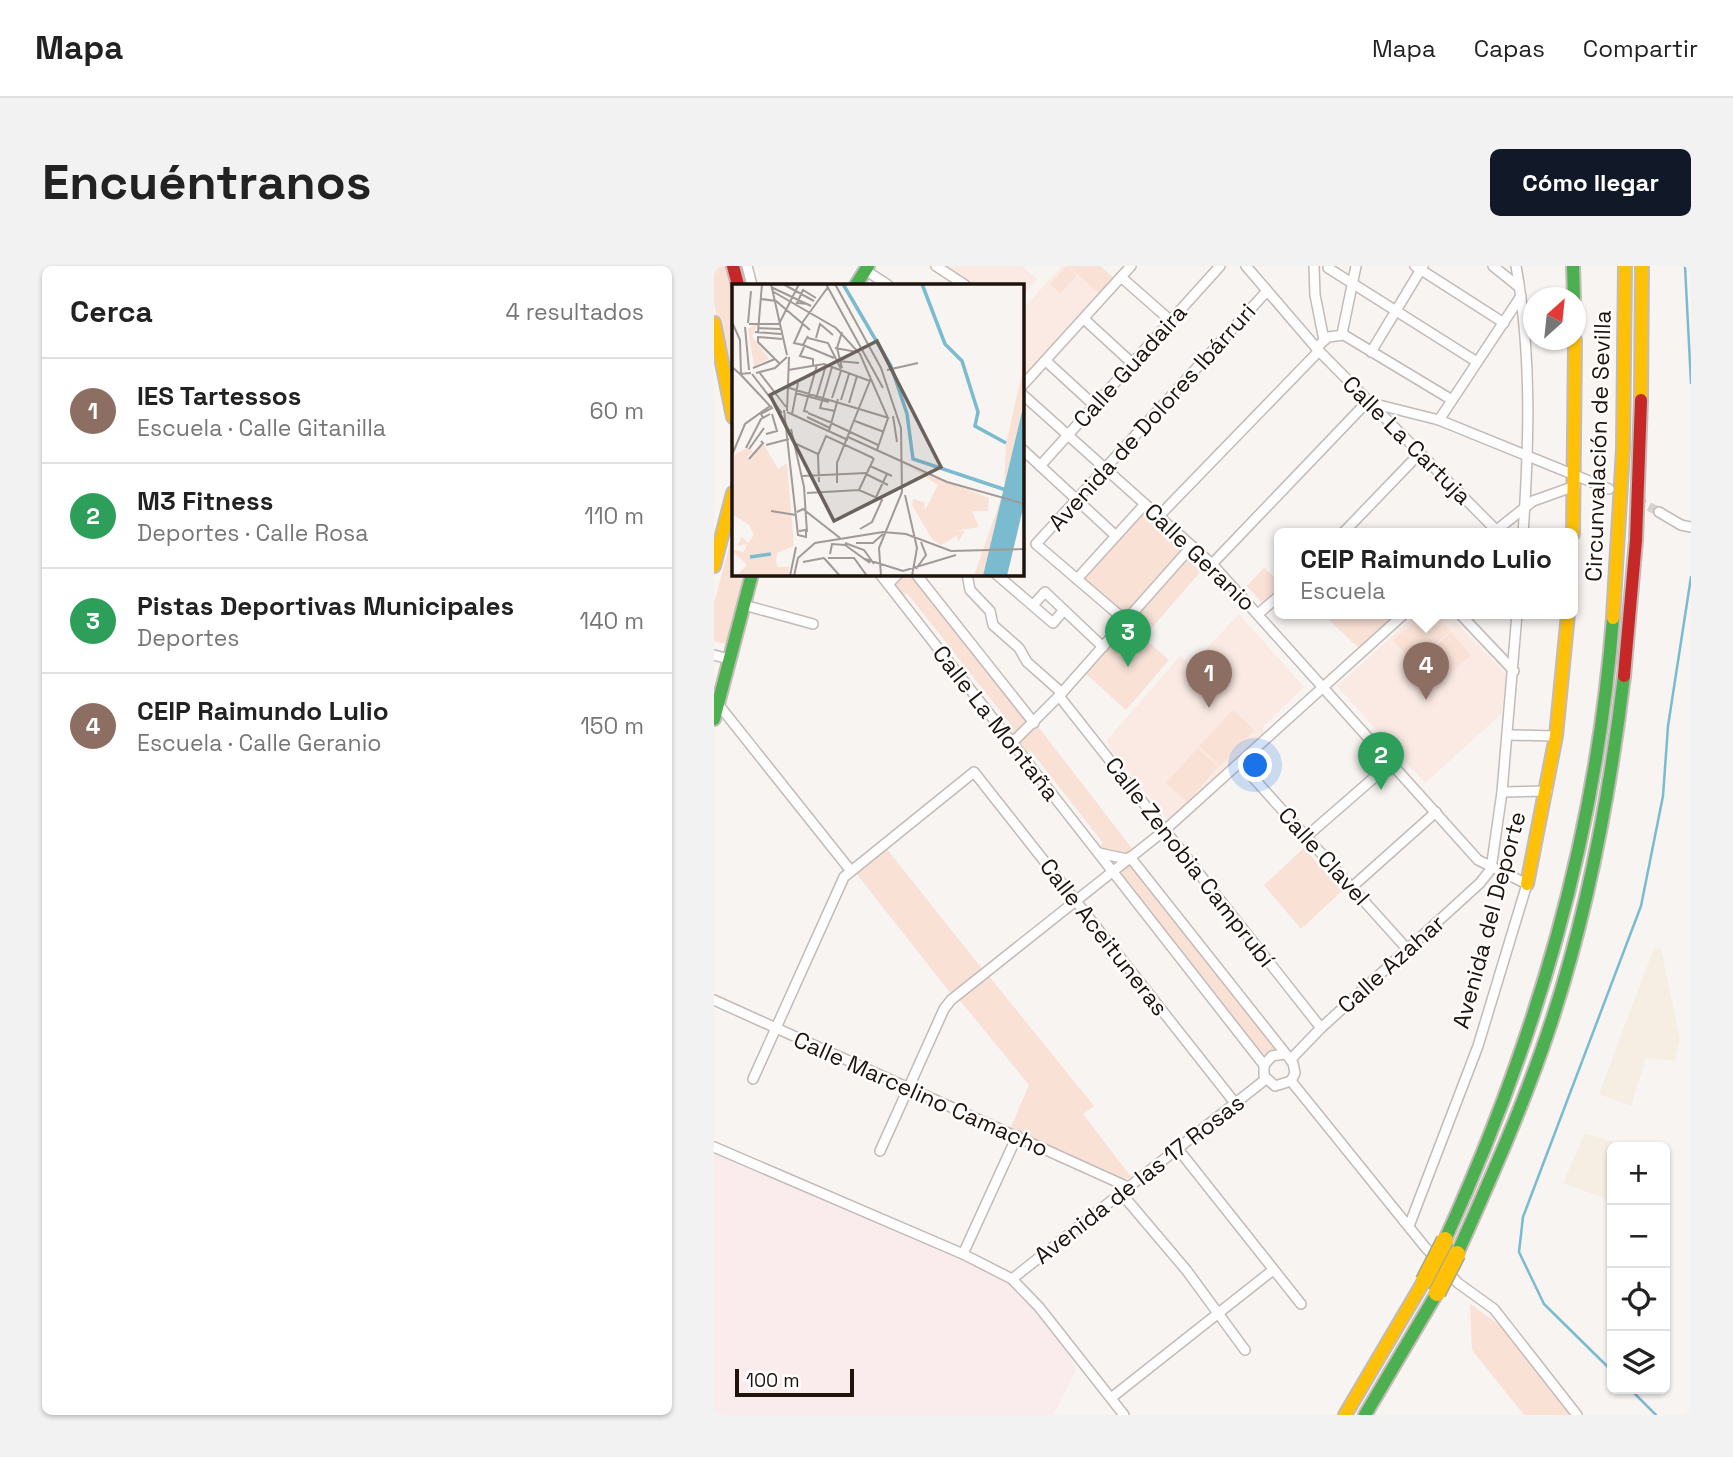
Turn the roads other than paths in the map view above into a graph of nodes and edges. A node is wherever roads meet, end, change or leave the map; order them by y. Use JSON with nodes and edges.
{"nodes":[{"id":1,"x":733,"y":266,"type":"edge"},
{"id":2,"x":747,"y":266,"type":"edge"},
{"id":3,"x":936,"y":266,"type":"edge"},
{"id":4,"x":1130,"y":266,"type":"edge"},
{"id":5,"x":1220,"y":266,"type":"edge"},
{"id":6,"x":1246,"y":266,"type":"edge"},
{"id":7,"x":1314,"y":266,"type":"edge"},
{"id":8,"x":1356,"y":266,"type":"edge"},
{"id":9,"x":1493,"y":266,"type":"edge"},
{"id":10,"x":1516,"y":266,"type":"edge"},
{"id":11,"x":1573,"y":266,"type":"edge"},
{"id":12,"x":1625,"y":266,"type":"edge"},
{"id":13,"x":1642,"y":266,"type":"edge"},
{"id":14,"x":1420,"y":267,"type":"edge"},
{"id":15,"x":866,"y":268,"type":"edge"},
{"id":16,"x":1328,"y":268,"type":"edge"},
{"id":17,"x":1121,"y":276,"type":"junction"},
{"id":18,"x":1353,"y":283,"type":"junction"},
{"id":19,"x":737,"y":284,"type":"edge"},
{"id":20,"x":752,"y":284,"type":"edge"},
{"id":21,"x":857,"y":284,"type":"edge"},
{"id":22,"x":887,"y":284,"type":"edge"},
{"id":23,"x":962,"y":284,"type":"edge"},
{"id":24,"x":1574,"y":287,"type":"edge"},
{"id":25,"x":1267,"y":291,"type":"junction"},
{"id":26,"x":1520,"y":292,"type":"junction"},
{"id":27,"x":1396,"y":310,"type":"junction"},
{"id":28,"x":1084,"y":319,"type":"junction"},
{"id":29,"x":1171,"y":321,"type":"junction"},
{"id":30,"x":1504,"y":323,"type":"junction"},
{"id":31,"x":714,"y":324,"type":"edge"},
{"id":32,"x":1342,"y":334,"type":"junction"},
{"id":33,"x":1324,"y":340,"type":"junction"},
{"id":34,"x":716,"y":342,"type":"edge"},
{"id":35,"x":1318,"y":350,"type":"junction"},
{"id":36,"x":1575,"y":350,"type":"edge"},
{"id":37,"x":1371,"y":352,"type":"junction"},
{"id":38,"x":1046,"y":361,"type":"junction"},
{"id":39,"x":1477,"y":362,"type":"junction"},
{"id":40,"x":1133,"y":364,"type":"junction"},
{"id":41,"x":1024,"y":384,"type":"edge"},
{"id":42,"x":1024,"y":396,"type":"edge"},
{"id":43,"x":1452,"y":400,"type":"junction"},
{"id":44,"x":1369,"y":402,"type":"junction"},
{"id":45,"x":1095,"y":405,"type":"junction"},
{"id":46,"x":1393,"y":409,"type":"junction"},
{"id":47,"x":732,"y":413,"type":"edge"},
{"id":48,"x":1386,"y":420,"type":"junction"},
{"id":49,"x":1439,"y":420,"type":"junction"},
{"id":50,"x":1068,"y":435,"type":"junction"},
{"id":51,"x":1024,"y":451,"type":"edge"},
{"id":52,"x":1420,"y":453,"type":"junction"},
{"id":53,"x":1528,"y":453,"type":"junction"},
{"id":54,"x":1030,"y":457,"type":"junction"},
{"id":55,"x":1024,"y":464,"type":"edge"},
{"id":56,"x":1040,"y":466,"type":"junction"},
{"id":57,"x":1105,"y":468,"type":"junction"},
{"id":58,"x":1575,"y":479,"type":"junction"},
{"id":59,"x":1609,"y":489,"type":"dead end"},
{"id":60,"x":732,"y":497,"type":"edge"},
{"id":61,"x":1076,"y":499,"type":"junction"},
{"id":62,"x":1145,"y":504,"type":"junction"},
{"id":63,"x":1525,"y":506,"type":"junction"},
{"id":64,"x":1659,"y":512,"type":"tunnel mouth"},
{"id":65,"x":1159,"y":516,"type":"junction"},
{"id":66,"x":1691,"y":527,"type":"edge"},
{"id":67,"x":1348,"y":528,"type":"edge"},
{"id":68,"x":1490,"y":528,"type":"edge"},
{"id":69,"x":1499,"y":528,"type":"edge"},
{"id":70,"x":1523,"y":528,"type":"edge"},
{"id":71,"x":1573,"y":528,"type":"edge"},
{"id":72,"x":1116,"y":536,"type":"junction"},
{"id":73,"x":1192,"y":545,"type":"junction"},
{"id":74,"x":1212,"y":564,"type":"junction"},
{"id":75,"x":714,"y":566,"type":"edge"},
{"id":76,"x":751,"y":576,"type":"edge"},
{"id":77,"x":882,"y":576,"type":"edge"},
{"id":78,"x":896,"y":576,"type":"edge"},
{"id":79,"x":918,"y":576,"type":"edge"},
{"id":80,"x":969,"y":576,"type":"edge"},
{"id":81,"x":998,"y":576,"type":"edge"},
{"id":82,"x":1077,"y":579,"type":"junction"},
{"id":83,"x":888,"y":584,"type":"junction"},
{"id":84,"x":1274,"y":600,"type":"edge"},
{"id":85,"x":744,"y":605,"type":"junction"},
{"id":86,"x":1034,"y":605,"type":"junction"},
{"id":87,"x":1064,"y":610,"type":"junction"},
{"id":88,"x":1258,"y":614,"type":"junction"},
{"id":89,"x":1399,"y":619,"type":"edge"},
{"id":90,"x":1465,"y":619,"type":"edge"},
{"id":91,"x":1517,"y":619,"type":"edge"},
{"id":92,"x":1568,"y":619,"type":"edge"},
{"id":93,"x":1126,"y":621,"type":"junction"},
{"id":94,"x":813,"y":624,"type":"dead end"},
{"id":95,"x":1103,"y":647,"type":"junction"},
{"id":96,"x":722,"y":657,"type":"edge"},
{"id":97,"x":1514,"y":671,"type":"junction"},
{"id":98,"x":1324,"y":687,"type":"junction"},
{"id":99,"x":1060,"y":695,"type":"junction"},
{"id":100,"x":716,"y":711,"type":"edge"},
{"id":101,"x":1034,"y":723,"type":"junction"},
{"id":102,"x":1508,"y":735,"type":"junction"},
{"id":103,"x":1556,"y":736,"type":"junction"},
{"id":104,"x":1012,"y":743,"type":"junction"},
{"id":105,"x":1392,"y":762,"type":"junction"},
{"id":106,"x":1240,"y":763,"type":"junction"},
{"id":107,"x":1547,"y":791,"type":"junction"},
{"id":108,"x":1502,"y":792,"type":"junction"},
{"id":109,"x":1436,"y":812,"type":"junction"},
{"id":110,"x":1165,"y":830,"type":"junction"},
{"id":111,"x":1307,"y":836,"type":"junction"},
{"id":112,"x":1095,"y":850,"type":"junction"},
{"id":113,"x":1128,"y":858,"type":"junction"},
{"id":114,"x":1492,"y":869,"type":"junction"},
{"id":115,"x":851,"y":871,"type":"junction"},
{"id":116,"x":1111,"y":871,"type":"junction"},
{"id":117,"x":1527,"y":884,"type":"junction"},
{"id":118,"x":1352,"y":887,"type":"junction"},
{"id":119,"x":1075,"y":901,"type":"junction"},
{"id":120,"x":1408,"y":950,"type":"junction"},
{"id":121,"x":714,"y":1000,"type":"edge"},
{"id":122,"x":1321,"y":1028,"type":"junction"},
{"id":123,"x":776,"y":1029,"type":"junction"},
{"id":124,"x":1287,"y":1057,"type":"junction"},
{"id":125,"x":1264,"y":1065,"type":"junction"},
{"id":126,"x":753,"y":1079,"type":"dead end"},
{"id":127,"x":1266,"y":1079,"type":"junction"},
{"id":128,"x":1291,"y":1082,"type":"junction"},
{"id":129,"x":909,"y":1087,"type":"junction"},
{"id":130,"x":1235,"y":1103,"type":"junction"},
{"id":131,"x":1017,"y":1136,"type":"junction"},
{"id":132,"x":714,"y":1147,"type":"edge"},
{"id":133,"x":1178,"y":1149,"type":"junction"},
{"id":134,"x":880,"y":1151,"type":"dead end"},
{"id":135,"x":1124,"y":1190,"type":"junction"},
{"id":136,"x":1409,"y":1226,"type":"junction"},
{"id":137,"x":963,"y":1254,"type":"junction"},
{"id":138,"x":1273,"y":1270,"type":"junction"},
{"id":139,"x":1012,"y":1279,"type":"junction"},
{"id":140,"x":1301,"y":1304,"type":"dead end"},
{"id":141,"x":1218,"y":1314,"type":"junction"},
{"id":142,"x":1245,"y":1350,"type":"dead end"},
{"id":143,"x":1111,"y":1398,"type":"junction"},
{"id":144,"x":1124,"y":1415,"type":"edge"},
{"id":145,"x":1345,"y":1415,"type":"edge"},
{"id":146,"x":1365,"y":1415,"type":"edge"},
{"id":147,"x":1577,"y":1415,"type":"edge"}],
"edges":[{"from":1,"to":19,"type":"main road"},
{"from":2,"to":20,"type":"street"},
{"from":3,"to":23,"type":"street"},
{"from":4,"to":17,"type":"street"},
{"from":5,"to":29,"type":"street","name":"Calle Guadaira"},
{"from":6,"to":25,"type":"street","name":"Calle La Cartuja"},
{"from":7,"to":33,"type":"street"},
{"from":8,"to":18,"type":"street"},
{"from":9,"to":26,"type":"street"},
{"from":10,"to":26,"type":"street"},
{"from":11,"to":24,"type":"main road"},
{"from":12,"to":145,"type":"main road","name":"Circunvalación de Sevilla","bridge":true},
{"from":13,"to":146,"type":"main road","name":"Circunvalación de Sevilla","bridge":true},
{"from":14,"to":27,"type":"street"},
{"from":14,"to":30,"type":"street"},
{"from":15,"to":21,"type":"main road"},
{"from":15,"to":22,"type":"street"},
{"from":16,"to":18,"type":"street"},
{"from":17,"to":28,"type":"street"},
{"from":17,"to":29,"type":"street"},
{"from":18,"to":27,"type":"street"},
{"from":18,"to":32,"type":"street"},
{"from":25,"to":35,"type":"street","name":"Calle La Cartuja"},
{"from":25,"to":57,"type":"street","name":"Avenida de Dolores Ibárruri"},
{"from":26,"to":30,"type":"street"},
{"from":26,"to":53,"type":"street"},
{"from":27,"to":37,"type":"street"},
{"from":27,"to":39,"type":"street"},
{"from":28,"to":38,"type":"street"},
{"from":28,"to":40,"type":"street"},
{"from":29,"to":40,"type":"street","name":"Calle Guadaira"},
{"from":30,"to":39,"type":"street"},
{"from":31,"to":34,"type":"main road"},
{"from":32,"to":33,"type":"street"},
{"from":32,"to":37,"type":"street"},
{"from":33,"to":35,"type":"street"},
{"from":34,"to":47,"type":"main road"},
{"from":35,"to":44,"type":"street","name":"Calle La Cartuja"},
{"from":35,"to":65,"type":"street"},
{"from":36,"to":58,"type":"main road"},
{"from":37,"to":43,"type":"street"},
{"from":38,"to":41,"type":"street"},
{"from":38,"to":45,"type":"street"},
{"from":39,"to":43,"type":"street"},
{"from":40,"to":45,"type":"street","name":"Calle Guadaira"},
{"from":42,"to":50,"type":"street","name":"Calle Geranio"},
{"from":43,"to":49,"type":"street"},
{"from":44,"to":46,"type":"street"},
{"from":44,"to":48,"type":"street","name":"Calle La Cartuja"},
{"from":44,"to":74,"type":"street"},
{"from":45,"to":50,"type":"street","name":"Calle Guadaira"},
{"from":46,"to":48,"type":"street"},
{"from":46,"to":49,"type":"street"},
{"from":48,"to":52,"type":"street","name":"Calle La Cartuja"},
{"from":49,"to":53,"type":"street"},
{"from":50,"to":56,"type":"street","name":"Calle Guadaira"},
{"from":50,"to":57,"type":"street","name":"Calle Geranio"},
{"from":51,"to":54,"type":"street"},
{"from":52,"to":67,"type":"street"},
{"from":52,"to":68,"type":"street","name":"Calle La Cartuja"},
{"from":53,"to":58,"type":"street"},
{"from":53,"to":63,"type":"street"},
{"from":54,"to":55,"type":"street"},
{"from":54,"to":56,"type":"street"},
{"from":56,"to":61,"type":"street"},
{"from":57,"to":61,"type":"street","name":"Avenida de Dolores Ibárruri"},
{"from":57,"to":62,"type":"street","name":"Calle Geranio"},
{"from":58,"to":59,"type":"street"},
{"from":58,"to":63,"type":"street"},
{"from":58,"to":71,"type":"main road"},
{"from":60,"to":75,"type":"main road"},
{"from":61,"to":72,"type":"street"},
{"from":61,"to":82,"type":"street","name":"Avenida de Dolores Ibárruri"},
{"from":62,"to":65,"type":"street","name":"Calle Geranio"},
{"from":62,"to":72,"type":"street"},
{"from":63,"to":69,"type":"street"},
{"from":63,"to":70,"type":"street"},
{"from":64,"to":66,"type":"street"},
{"from":65,"to":73,"type":"street","name":"Calle Geranio"},
{"from":72,"to":82,"type":"street"},
{"from":73,"to":74,"type":"street","name":"Calle Geranio"},
{"from":73,"to":93,"type":"street"},
{"from":74,"to":88,"type":"street","name":"Calle Geranio"},
{"from":76,"to":85,"type":"main road"},
{"from":77,"to":83,"type":"street","name":"Calle La Montaña"},
{"from":78,"to":83,"type":"street"},
{"from":79,"to":101,"type":"street","name":"Calle La Montaña"},
{"from":80,"to":99,"type":"street","name":"Calle Zenobia Camprubí"},
{"from":81,"to":86,"type":"street"},
{"from":82,"to":93,"type":"street"},
{"from":83,"to":104,"type":"street","name":"Calle La Montaña"},
{"from":84,"to":88,"type":"street"},
{"from":85,"to":94,"type":"street"},
{"from":85,"to":96,"type":"main road"},
{"from":86,"to":87,"type":"street"},
{"from":86,"to":87,"type":"street"},
{"from":87,"to":95,"type":"street"},
{"from":88,"to":98,"type":"street","name":"Calle Geranio"},
{"from":89,"to":98,"type":"street"},
{"from":90,"to":97,"type":"street"},
{"from":91,"to":97,"type":"street"},
{"from":92,"to":103,"type":"main road","name":"Avenida del Deporte"},
{"from":93,"to":95,"type":"street"},
{"from":95,"to":99,"type":"street"},
{"from":96,"to":100,"type":"main road"},
{"from":97,"to":102,"type":"street"},
{"from":98,"to":105,"type":"street","name":"Calle Geranio"},
{"from":98,"to":106,"type":"street"},
{"from":99,"to":101,"type":"street"},
{"from":99,"to":110,"type":"street","name":"Calle Zenobia Camprubí"},
{"from":100,"to":115,"type":"street"},
{"from":101,"to":104,"type":"street"},
{"from":102,"to":103,"type":"street"},
{"from":102,"to":108,"type":"street"},
{"from":103,"to":107,"type":"main road","name":"Avenida del Deporte"},
{"from":104,"to":112,"type":"street","name":"Calle La Montaña"},
{"from":105,"to":109,"type":"street","name":"Calle Geranio"},
{"from":105,"to":111,"type":"street"},
{"from":106,"to":110,"type":"street"},
{"from":106,"to":111,"type":"street","name":"Calle Clavel"},
{"from":107,"to":108,"type":"street"},
{"from":107,"to":117,"type":"main road","name":"Avenida del Deporte"},
{"from":108,"to":114,"type":"street"},
{"from":109,"to":114,"type":"street","name":"Calle Geranio"},
{"from":109,"to":118,"type":"street"},
{"from":110,"to":113,"type":"street"},
{"from":110,"to":122,"type":"street","name":"Calle Zenobia Camprubí"},
{"from":111,"to":118,"type":"street","name":"Calle Clavel"},
{"from":112,"to":113,"type":"street"},
{"from":112,"to":116,"type":"street","name":"Calle La Montaña"},
{"from":113,"to":116,"type":"street"},
{"from":113,"to":124,"type":"street"},
{"from":114,"to":117,"type":"street","name":"Calle Geranio"},
{"from":114,"to":120,"type":"street","name":"Calle Azahar"},
{"from":115,"to":119,"type":"street","name":"Calle Aceituneras"},
{"from":115,"to":123,"type":"street"},
{"from":116,"to":119,"type":"street"},
{"from":116,"to":125,"type":"street","name":"Calle La Montaña"},
{"from":117,"to":136,"type":"street","name":"Avenida del Deporte"},
{"from":118,"to":120,"type":"street","name":"Calle Clavel"},
{"from":119,"to":129,"type":"street"},
{"from":119,"to":130,"type":"street","name":"Calle Aceituneras"},
{"from":120,"to":122,"type":"street","name":"Calle Azahar"},
{"from":121,"to":123,"type":"street","name":"Calle Marcelino Camacho"},
{"from":122,"to":124,"type":"street","name":"Calle Azahar"},
{"from":123,"to":126,"type":"street"},
{"from":123,"to":129,"type":"street","name":"Calle Marcelino Camacho"},
{"from":124,"to":125,"type":"street"},
{"from":124,"to":128,"type":"street"},
{"from":125,"to":127,"type":"street"},
{"from":127,"to":128,"type":"street"},
{"from":127,"to":130,"type":"street","name":"Avenida de las 17 Rosas"},
{"from":128,"to":136,"type":"street"},
{"from":129,"to":131,"type":"street","name":"Calle Marcelino Camacho"},
{"from":129,"to":134,"type":"street"},
{"from":130,"to":133,"type":"street","name":"Avenida de las 17 Rosas"},
{"from":131,"to":135,"type":"street","name":"Calle Marcelino Camacho"},
{"from":131,"to":137,"type":"street"},
{"from":132,"to":137,"type":"street"},
{"from":133,"to":135,"type":"street","name":"Avenida de las 17 Rosas"},
{"from":133,"to":138,"type":"street"},
{"from":135,"to":139,"type":"street","name":"Avenida de las 17 Rosas"},
{"from":135,"to":141,"type":"street","name":"Calle Marcelino Camacho"},
{"from":136,"to":147,"type":"street"},
{"from":137,"to":139,"type":"street"},
{"from":138,"to":140,"type":"street"},
{"from":138,"to":141,"type":"street"},
{"from":139,"to":143,"type":"street"},
{"from":141,"to":142,"type":"street","name":"Calle Marcelino Camacho"},
{"from":141,"to":143,"type":"street"},
{"from":143,"to":144,"type":"street"}]}
